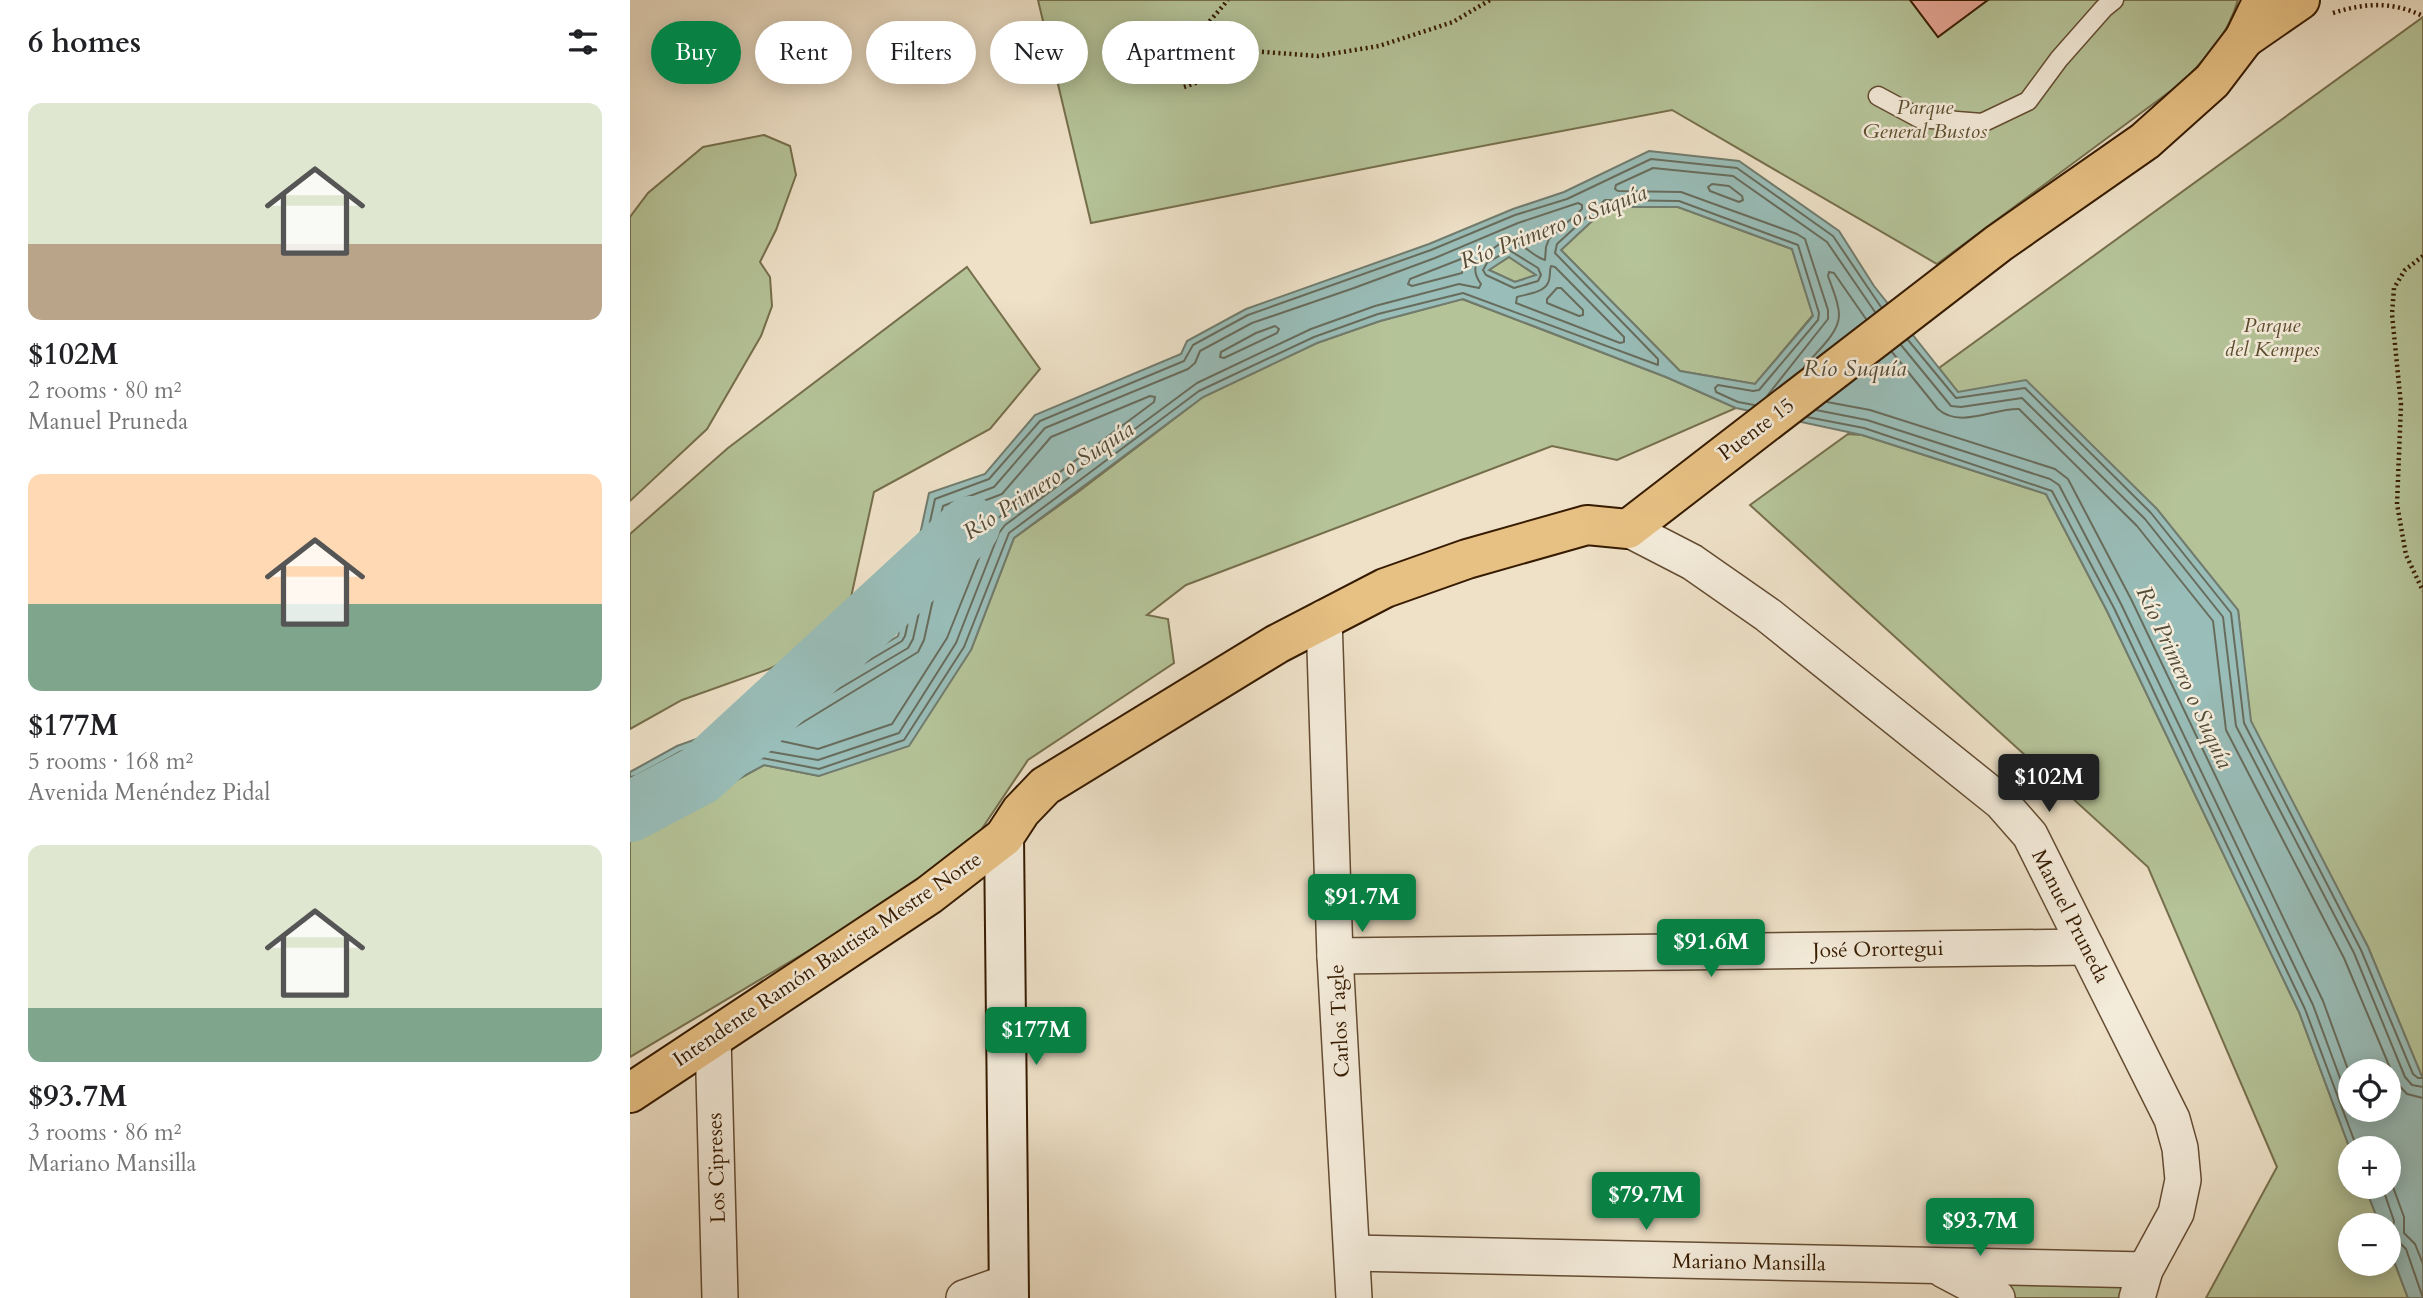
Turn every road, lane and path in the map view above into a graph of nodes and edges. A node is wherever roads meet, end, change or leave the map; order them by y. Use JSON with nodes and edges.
{"nodes":[{"id":1,"x":1228,"y":0,"type":"edge"},
{"id":2,"x":1490,"y":0,"type":"edge"},
{"id":3,"x":2113,"y":0,"type":"edge"},
{"id":4,"x":2263,"y":0,"type":"edge"},
{"id":5,"x":2300,"y":0,"type":"edge"},
{"id":6,"x":1210,"y":21,"type":"edge"},
{"id":7,"x":2244,"y":39,"type":"junction"},
{"id":8,"x":1184,"y":87,"type":"dead end"},
{"id":9,"x":1878,"y":96,"type":"dead end"},
{"id":10,"x":2423,"y":256,"type":"edge"},
{"id":11,"x":1628,"y":529,"type":"junction"},
{"id":12,"x":2423,"y":591,"type":"edge"},
{"id":13,"x":1324,"y":618,"type":"junction"},
{"id":14,"x":1004,"y":837,"type":"junction"},
{"id":15,"x":2086,"y":947,"type":"junction"},
{"id":16,"x":1335,"y":956,"type":"junction"},
{"id":17,"x":713,"y":1037,"type":"junction"},
{"id":18,"x":630,"y":1093,"type":"edge"},
{"id":19,"x":1352,"y":1252,"type":"junction"},
{"id":20,"x":1938,"y":1267,"type":"junction"},
{"id":21,"x":2141,"y":1284,"type":"edge"},
{"id":22,"x":1009,"y":1290,"type":"edge"},
{"id":23,"x":720,"y":1298,"type":"edge"},
{"id":24,"x":964,"y":1298,"type":"edge"},
{"id":25,"x":1353,"y":1298,"type":"edge"},
{"id":26,"x":1997,"y":1298,"type":"edge"}],
"edges":[{"from":1,"to":6,"type":"path"},
{"from":2,"to":8,"type":"path"},
{"from":3,"to":9,"type":"lane"},
{"from":4,"to":7,"type":"main road"},
{"from":5,"to":7,"type":"main road"},
{"from":7,"to":11,"type":"main road","name":"Puente 15"},
{"from":10,"to":12,"type":"path"},
{"from":11,"to":13,"type":"main road","name":"Intendente Ramón Bautista Mestre Norte"},
{"from":11,"to":15,"type":"street","name":"Manuel Pruneda"},
{"from":13,"to":14,"type":"main road","name":"Intendente Ramón Bautista Mestre Norte"},
{"from":13,"to":16,"type":"street","name":"Carlos Tagle"},
{"from":14,"to":17,"type":"main road","name":"Intendente Ramón Bautista Mestre Norte"},
{"from":14,"to":22,"type":"main road"},
{"from":15,"to":16,"type":"street","name":"José Orortegui"},
{"from":15,"to":21,"type":"street","name":"Manuel Pruneda"},
{"from":16,"to":19,"type":"street","name":"Carlos Tagle"},
{"from":17,"to":18,"type":"main road","name":"Intendente Ramón Bautista Mestre Norte"},
{"from":17,"to":23,"type":"street","name":"Los Cipreses"},
{"from":19,"to":20,"type":"street","name":"Mariano Mansilla"},
{"from":19,"to":25,"type":"street","name":"Carlos Tagle"},
{"from":20,"to":21,"type":"street","name":"Mariano Mansilla"},
{"from":20,"to":26,"type":"street"},
{"from":22,"to":24,"type":"street"}]}
